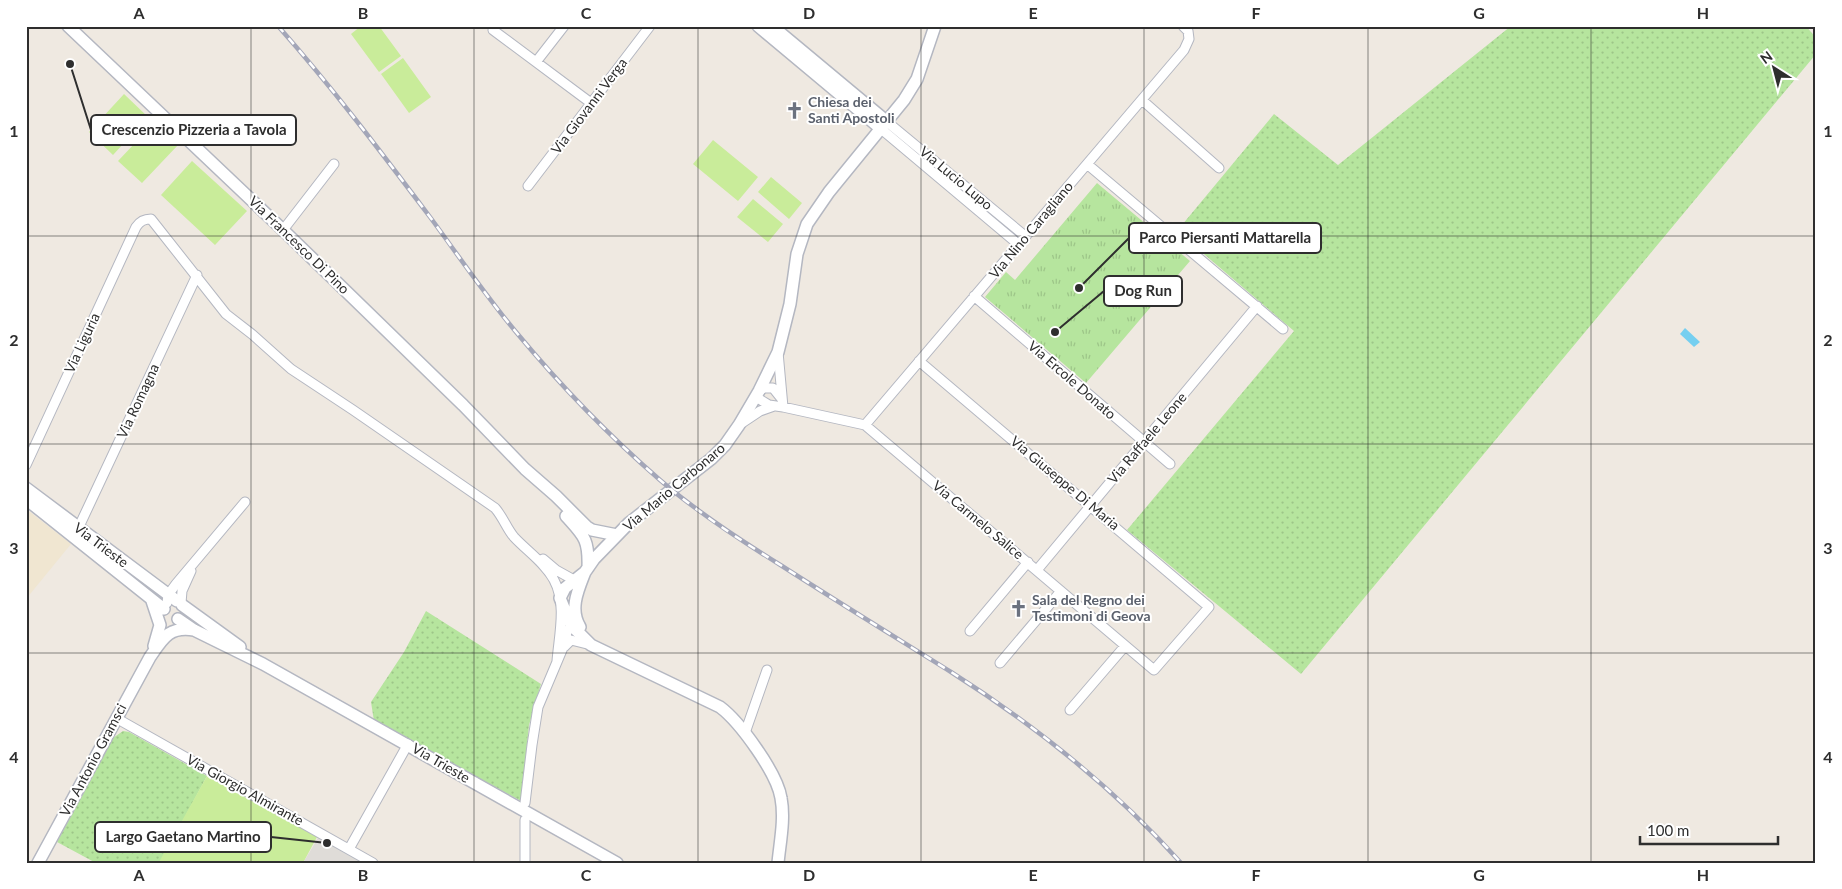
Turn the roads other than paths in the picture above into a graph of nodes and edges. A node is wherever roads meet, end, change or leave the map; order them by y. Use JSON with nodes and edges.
{"nodes":[{"id":1,"x":564,"y":26,"type":"edge"},
{"id":2,"x":650,"y":26,"type":"edge"},
{"id":3,"x":758,"y":26,"type":"edge"},
{"id":4,"x":772,"y":26,"type":"edge"},
{"id":5,"x":935,"y":26,"type":"edge"},
{"id":6,"x":72,"y":27,"type":"edge"},
{"id":7,"x":1186,"y":29,"type":"edge"},
{"id":8,"x":493,"y":30,"type":"dead end"},
{"id":9,"x":536,"y":62,"type":"junction"},
{"id":10,"x":1142,"y":100,"type":"junction"},
{"id":11,"x":591,"y":103,"type":"junction"},
{"id":12,"x":883,"y":124,"type":"junction"},
{"id":13,"x":334,"y":164,"type":"dead end"},
{"id":14,"x":1087,"y":164,"type":"junction"},
{"id":15,"x":1219,"y":168,"type":"dead end"},
{"id":16,"x":528,"y":186,"type":"dead end"},
{"id":17,"x":284,"y":230,"type":"junction"},
{"id":18,"x":1025,"y":236,"type":"junction"},
{"id":19,"x":1018,"y":244,"type":"junction"},
{"id":20,"x":197,"y":275,"type":"junction"},
{"id":21,"x":974,"y":296,"type":"junction"},
{"id":22,"x":1257,"y":306,"type":"junction"},
{"id":23,"x":1283,"y":329,"type":"dead end"},
{"id":24,"x":778,"y":352,"type":"junction"},
{"id":25,"x":919,"y":361,"type":"junction"},
{"id":26,"x":758,"y":393,"type":"junction"},
{"id":27,"x":780,"y":405,"type":"junction"},
{"id":28,"x":740,"y":425,"type":"junction"},
{"id":29,"x":865,"y":425,"type":"junction"},
{"id":30,"x":1144,"y":442,"type":"junction"},
{"id":31,"x":1170,"y":464,"type":"dead end"},
{"id":32,"x":26,"y":465,"type":"edge"},
{"id":33,"x":26,"y":488,"type":"edge"},
{"id":34,"x":26,"y":499,"type":"edge"},
{"id":35,"x":245,"y":502,"type":"dead end"},
{"id":36,"x":1091,"y":505,"type":"junction"},
{"id":37,"x":76,"y":532,"type":"junction"},
{"id":38,"x":589,"y":534,"type":"junction"},
{"id":39,"x":617,"y":534,"type":"junction"},
{"id":40,"x":528,"y":549,"type":"junction"},
{"id":41,"x":604,"y":549,"type":"junction"},
{"id":42,"x":196,"y":562,"type":"junction"},
{"id":43,"x":1028,"y":562,"type":"junction"},
{"id":44,"x":586,"y":570,"type":"junction"},
{"id":45,"x":1036,"y":570,"type":"junction"},
{"id":46,"x":576,"y":585,"type":"junction"},
{"id":47,"x":1061,"y":591,"type":"junction"},
{"id":48,"x":150,"y":598,"type":"junction"},
{"id":49,"x":560,"y":598,"type":"junction"},
{"id":50,"x":172,"y":604,"type":"junction"},
{"id":51,"x":177,"y":620,"type":"junction"},
{"id":52,"x":573,"y":622,"type":"junction"},
{"id":53,"x":160,"y":624,"type":"junction"},
{"id":54,"x":194,"y":630,"type":"junction"},
{"id":55,"x":970,"y":631,"type":"dead end"},
{"id":56,"x":165,"y":636,"type":"junction"},
{"id":57,"x":591,"y":645,"type":"junction"},
{"id":58,"x":1125,"y":646,"type":"junction"},
{"id":59,"x":562,"y":650,"type":"junction"},
{"id":60,"x":604,"y":651,"type":"junction"},
{"id":61,"x":150,"y":657,"type":"junction"},
{"id":62,"x":557,"y":660,"type":"junction"},
{"id":63,"x":1000,"y":663,"type":"dead end"},
{"id":64,"x":264,"y":664,"type":"junction"},
{"id":65,"x":767,"y":670,"type":"dead end"},
{"id":66,"x":1154,"y":670,"type":"joint"},
{"id":67,"x":1070,"y":710,"type":"dead end"},
{"id":68,"x":116,"y":718,"type":"junction"},
{"id":69,"x":746,"y":733,"type":"junction"},
{"id":70,"x":408,"y":744,"type":"junction"},
{"id":71,"x":525,"y":803,"type":"dead end"},
{"id":72,"x":525,"y":820,"type":"dead end"},
{"id":73,"x":349,"y":849,"type":"junction"},
{"id":74,"x":38,"y":863,"type":"edge"},
{"id":75,"x":373,"y":863,"type":"edge"},
{"id":76,"x":525,"y":863,"type":"edge"},
{"id":77,"x":618,"y":863,"type":"edge"},
{"id":78,"x":778,"y":863,"type":"edge"}],
"edges":[{"from":1,"to":9,"type":"street"},
{"from":2,"to":11,"type":"street","name":"Via Giovanni Verga"},
{"from":3,"to":12,"type":"street"},
{"from":4,"to":12,"type":"street"},
{"from":5,"to":12,"type":"street","name":"Via Mario Carbonaro"},
{"from":6,"to":17,"type":"street","name":"Via Francesco Di Pino"},
{"from":7,"to":10,"type":"street","name":"Via Nino Caragliano"},
{"from":8,"to":9,"type":"street"},
{"from":9,"to":11,"type":"street"},
{"from":10,"to":14,"type":"street","name":"Via Nino Caragliano"},
{"from":10,"to":15,"type":"street"},
{"from":11,"to":16,"type":"street","name":"Via Giovanni Verga"},
{"from":12,"to":18,"type":"street","name":"Via Lucio Lupo"},
{"from":12,"to":19,"type":"street","name":"Via Lucio Lupo"},
{"from":12,"to":24,"type":"street","name":"Via Mario Carbonaro"},
{"from":13,"to":17,"type":"street"},
{"from":14,"to":18,"type":"street","name":"Via Nino Caragliano"},
{"from":14,"to":22,"type":"street"},
{"from":17,"to":38,"type":"street","name":"Via Francesco Di Pino"},
{"from":18,"to":19,"type":"street","name":"Via Nino Caragliano"},
{"from":19,"to":21,"type":"street","name":"Via Nino Caragliano"},
{"from":20,"to":32,"type":"street","name":"Via Liguria"},
{"from":20,"to":37,"type":"street","name":"Via Romagna"},
{"from":20,"to":40,"type":"street"},
{"from":21,"to":25,"type":"street","name":"Via Nino Caragliano"},
{"from":21,"to":30,"type":"street","name":"Via Ercole Donato"},
{"from":22,"to":23,"type":"street"},
{"from":22,"to":30,"type":"street","name":"Via Raffaele Leone"},
{"from":24,"to":26,"type":"street","name":"Via Mario Carbonaro"},
{"from":24,"to":27,"type":"street"},
{"from":25,"to":29,"type":"street","name":"Via Nino Caragliano"},
{"from":25,"to":36,"type":"street","name":"Via Giuseppe Di Maria"},
{"from":26,"to":27,"type":"street"},
{"from":26,"to":27,"type":"street"},
{"from":26,"to":28,"type":"street","name":"Via Mario Carbonaro"},
{"from":27,"to":28,"type":"street"},
{"from":27,"to":29,"type":"street","name":"Via Carmelo Salice"},
{"from":28,"to":39,"type":"street","name":"Via Mario Carbonaro"},
{"from":29,"to":43,"type":"street","name":"Via Carmelo Salice"},
{"from":30,"to":31,"type":"street","name":"Via Ercole Donato"},
{"from":30,"to":36,"type":"street","name":"Via Raffaele Leone"},
{"from":33,"to":37,"type":"street","name":"Via Trieste"},
{"from":34,"to":37,"type":"street","name":"Via Trieste"},
{"from":35,"to":42,"type":"street"},
{"from":36,"to":45,"type":"street","name":"Via Raffaele Leone"},
{"from":36,"to":66,"type":"street","name":"Via Giuseppe Di Maria"},
{"from":37,"to":48,"type":"street","name":"Via Trieste"},
{"from":37,"to":50,"type":"street","name":"Via Trieste"},
{"from":38,"to":39,"type":"street"},
{"from":38,"to":41,"type":"street","name":"Via Francesco Di Pino"},
{"from":38,"to":44,"type":"street"},
{"from":39,"to":41,"type":"street","name":"Via Mario Carbonaro"},
{"from":40,"to":46,"type":"street"},
{"from":40,"to":49,"type":"street"},
{"from":41,"to":44,"type":"street","name":"Via Mario Carbonaro"},
{"from":42,"to":50,"type":"street"},
{"from":42,"to":50,"type":"street"},
{"from":43,"to":45,"type":"street","name":"Via Carmelo Salice"},
{"from":43,"to":55,"type":"street"},
{"from":44,"to":46,"type":"street"},
{"from":45,"to":47,"type":"street","name":"Via Carmelo Salice"},
{"from":46,"to":49,"type":"street"},
{"from":46,"to":52,"type":"street"},
{"from":47,"to":58,"type":"street","name":"Via Carmelo Salice"},
{"from":47,"to":63,"type":"street"},
{"from":48,"to":50,"type":"street","name":"Via Trieste"},
{"from":48,"to":53,"type":"street"},
{"from":49,"to":52,"type":"street"},
{"from":49,"to":62,"type":"street"},
{"from":50,"to":51,"type":"street"},
{"from":50,"to":51,"type":"street"},
{"from":50,"to":53,"type":"street"},
{"from":50,"to":64,"type":"street"},
{"from":51,"to":54,"type":"street"},
{"from":51,"to":56,"type":"street"},
{"from":52,"to":57,"type":"street"},
{"from":52,"to":59,"type":"street"},
{"from":52,"to":60,"type":"street"},
{"from":53,"to":61,"type":"street"},
{"from":54,"to":56,"type":"street"},
{"from":54,"to":64,"type":"street"},
{"from":56,"to":61,"type":"street"},
{"from":57,"to":59,"type":"street"},
{"from":57,"to":60,"type":"street"},
{"from":58,"to":66,"type":"street","name":"Via Carmelo Salice"},
{"from":58,"to":67,"type":"street"},
{"from":59,"to":62,"type":"street"},
{"from":60,"to":69,"type":"street"},
{"from":61,"to":68,"type":"street","name":"Via Antonio Gramsci"},
{"from":62,"to":71,"type":"street"},
{"from":64,"to":70,"type":"street","name":"Via Trieste"},
{"from":65,"to":69,"type":"street"},
{"from":68,"to":73,"type":"street","name":"Via Giorgio Almirante"},
{"from":68,"to":74,"type":"street","name":"Via Antonio Gramsci"},
{"from":69,"to":78,"type":"street"},
{"from":70,"to":73,"type":"street"},
{"from":70,"to":77,"type":"street","name":"Via Trieste"},
{"from":72,"to":76,"type":"street"},
{"from":73,"to":75,"type":"street","name":"Via Giorgio Almirante"}]}
